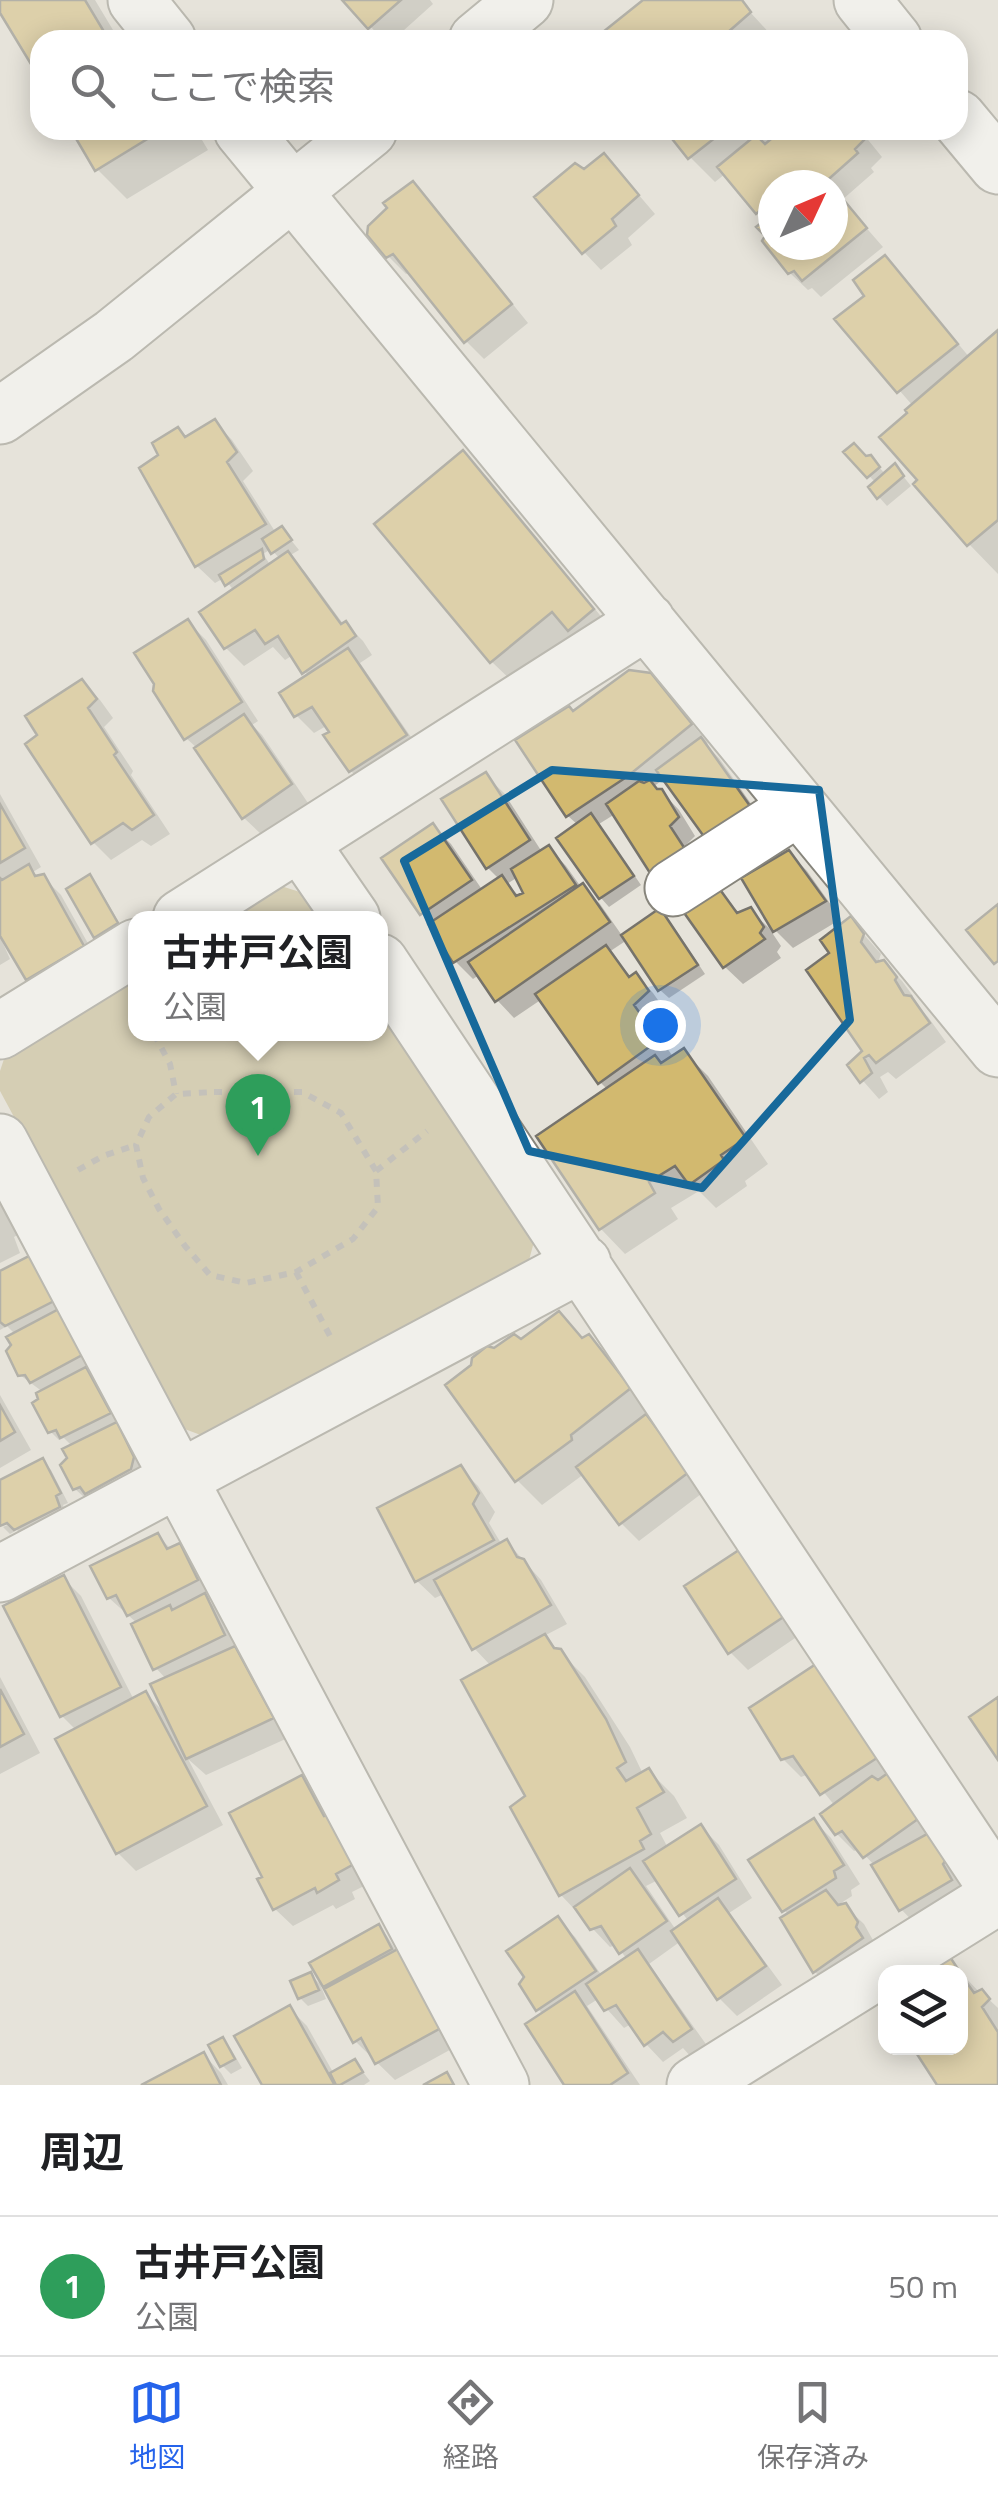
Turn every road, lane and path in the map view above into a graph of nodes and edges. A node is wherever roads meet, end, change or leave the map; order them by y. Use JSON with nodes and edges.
{"nodes":[{"id":1,"x":136,"y":0,"type":"edge"},
{"id":2,"x":525,"y":0,"type":"edge"},
{"id":3,"x":862,"y":0,"type":"edge"},
{"id":4,"x":160,"y":30,"type":"edge"},
{"id":5,"x":489,"y":30,"type":"edge"},
{"id":6,"x":886,"y":30,"type":"edge"},
{"id":7,"x":968,"y":130,"type":"edge"},
{"id":8,"x":250,"y":140,"type":"edge"},
{"id":9,"x":357,"y":140,"type":"edge"},
{"id":10,"x":998,"y":166,"type":"edge"},
{"id":11,"x":294,"y":193,"type":"junction"},
{"id":12,"x":0,"y":416,"type":"edge"},
{"id":13,"x":647,"y":621,"type":"junction"},
{"id":14,"x":798,"y":807,"type":"junction"},
{"id":15,"x":301,"y":844,"type":"junction"},
{"id":16,"x":673,"y":888,"type":"dead end"},
{"id":17,"x":192,"y":911,"type":"edge"},
{"id":18,"x":347,"y":911,"type":"edge"},
{"id":19,"x":128,"y":952,"type":"edge"},
{"id":20,"x":388,"y":974,"type":"edge"},
{"id":21,"x":0,"y":1031,"type":"edge"},
{"id":22,"x":158,"y":1041,"type":"edge"},
{"id":23,"x":998,"y":1049,"type":"edge"},
{"id":24,"x":176,"y":1094,"type":"junction"},
{"id":25,"x":0,"y":1142,"type":"edge"},
{"id":26,"x":583,"y":1263,"type":"junction"},
{"id":27,"x":296,"y":1272,"type":"junction"},
{"id":28,"x":354,"y":1386,"type":"junction"},
{"id":29,"x":180,"y":1479,"type":"junction"},
{"id":30,"x":0,"y":1574,"type":"edge"},
{"id":31,"x":998,"y":1893,"type":"edge"},
{"id":32,"x":501,"y":2085,"type":"edge"},
{"id":33,"x":695,"y":2085,"type":"edge"}],
"edges":[{"from":1,"to":4,"type":"street"},
{"from":2,"to":5,"type":"street"},
{"from":3,"to":6,"type":"street"},
{"from":7,"to":10,"type":"street"},
{"from":8,"to":11,"type":"street"},
{"from":9,"to":11,"type":"street"},
{"from":11,"to":12,"type":"street"},
{"from":11,"to":13,"type":"street"},
{"from":13,"to":14,"type":"street"},
{"from":13,"to":15,"type":"street"},
{"from":14,"to":16,"type":"street"},
{"from":14,"to":23,"type":"street"},
{"from":15,"to":17,"type":"street"},
{"from":15,"to":18,"type":"street"},
{"from":19,"to":21,"type":"street"},
{"from":20,"to":26,"type":"street"},
{"from":22,"to":24,"type":"path"},
{"from":24,"to":27,"type":"path"},
{"from":24,"to":27,"type":"path"},
{"from":25,"to":29,"type":"street"},
{"from":26,"to":28,"type":"street"},
{"from":26,"to":31,"type":"street"},
{"from":27,"to":28,"type":"path"},
{"from":28,"to":29,"type":"street"},
{"from":29,"to":30,"type":"street"},
{"from":29,"to":32,"type":"street"},
{"from":31,"to":33,"type":"street"}]}
